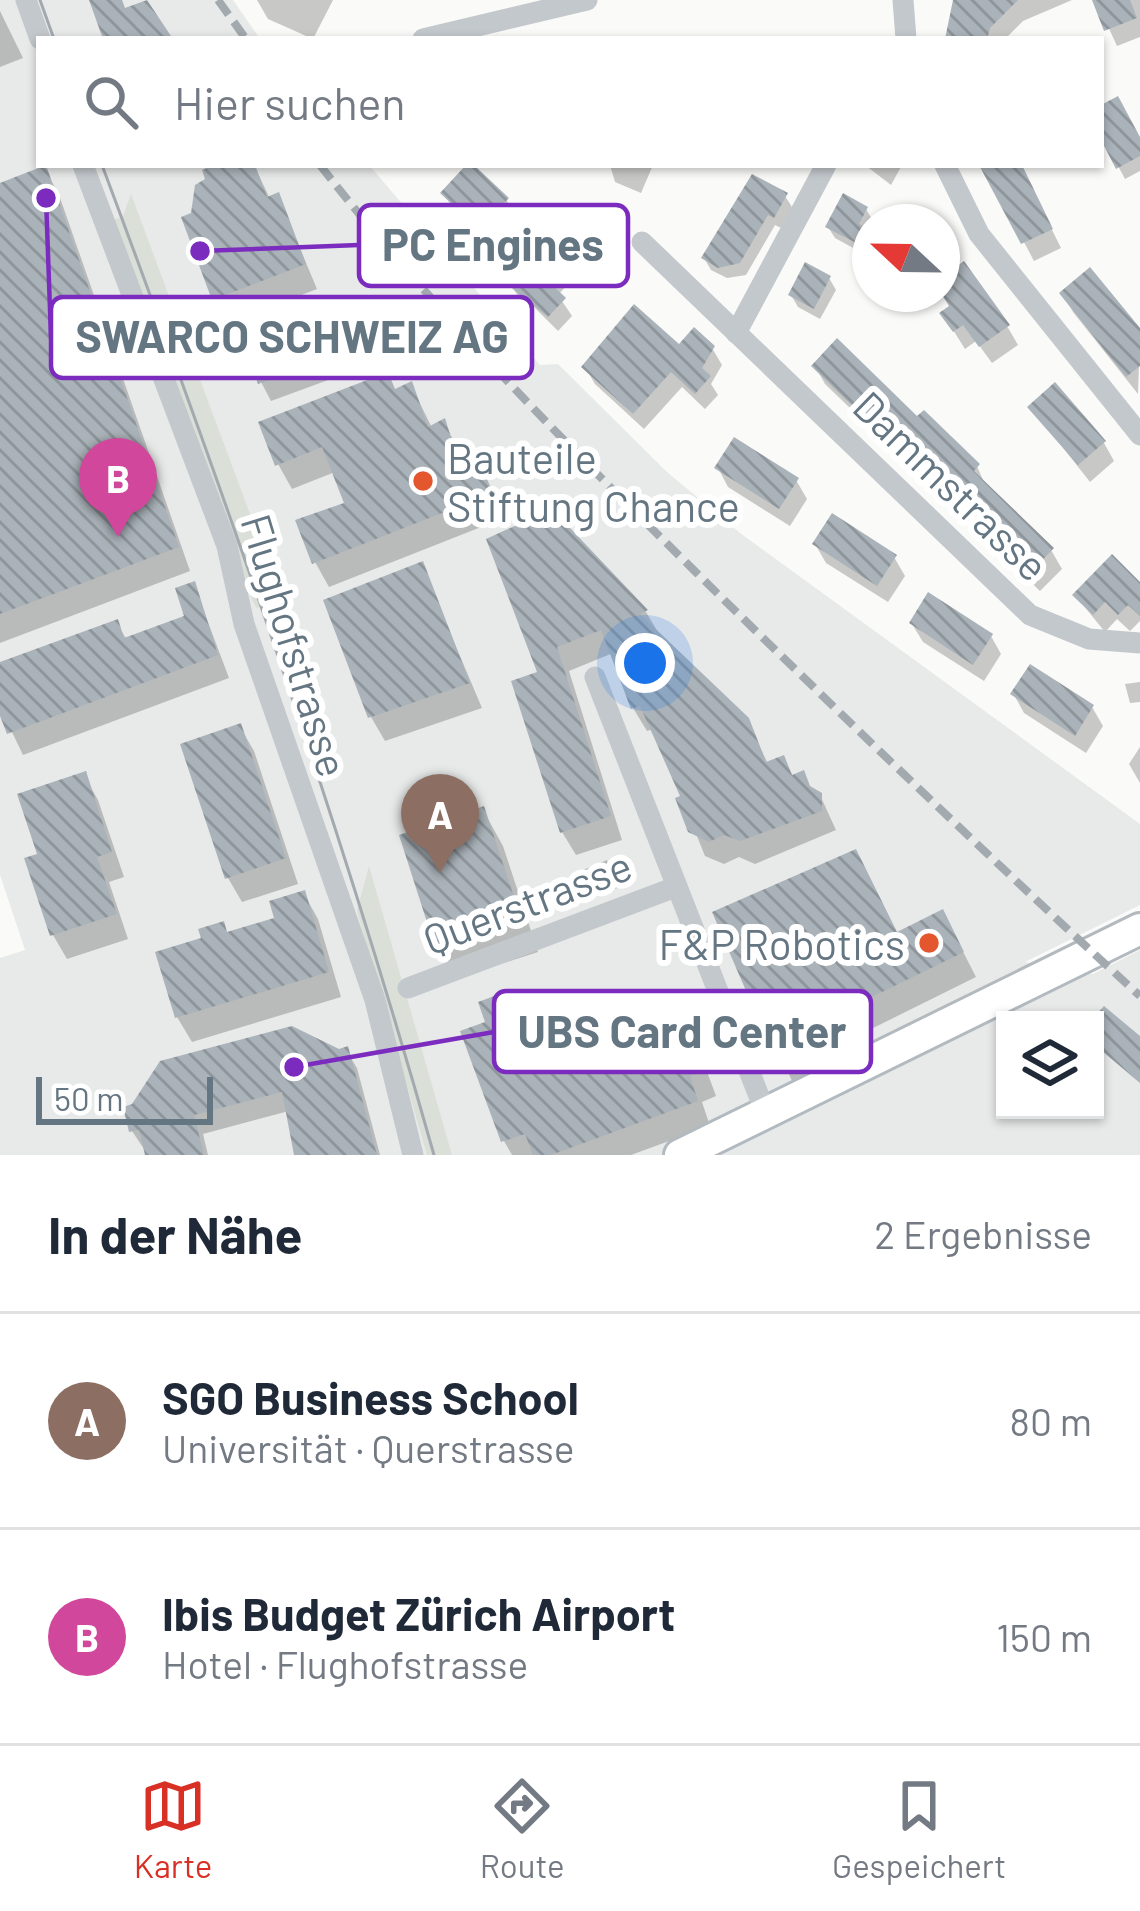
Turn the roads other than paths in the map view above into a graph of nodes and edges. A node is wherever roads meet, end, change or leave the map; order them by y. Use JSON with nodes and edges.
{"nodes":[{"id":1,"x":26,"y":0,"type":"edge"},
{"id":2,"x":587,"y":0,"type":"edge"},
{"id":3,"x":903,"y":0,"type":"edge"},
{"id":4,"x":39,"y":36,"type":"edge"},
{"id":5,"x":436,"y":36,"type":"edge"},
{"id":6,"x":906,"y":36,"type":"edge"},
{"id":7,"x":91,"y":168,"type":"edge"},
{"id":8,"x":824,"y":168,"type":"edge"},
{"id":9,"x":946,"y":168,"type":"edge"},
{"id":10,"x":642,"y":242,"type":"dead end"},
{"id":11,"x":736,"y":333,"type":"junction"},
{"id":12,"x":1140,"y":434,"type":"edge"},
{"id":13,"x":1140,"y":643,"type":"edge"},
{"id":14,"x":595,"y":677,"type":"dead end"},
{"id":15,"x":673,"y":887,"type":"junction"},
{"id":16,"x":1140,"y":929,"type":"edge"},
{"id":17,"x":408,"y":988,"type":"dead end"},
{"id":18,"x":766,"y":1114,"type":"junction"},
{"id":19,"x":413,"y":1155,"type":"edge"},
{"id":20,"x":680,"y":1155,"type":"edge"}],
"edges":[{"from":1,"to":4,"type":"street"},
{"from":2,"to":5,"type":"street"},
{"from":3,"to":6,"type":"street"},
{"from":7,"to":19,"type":"street","name":"Flughofstrasse"},
{"from":8,"to":11,"type":"street"},
{"from":9,"to":12,"type":"street"},
{"from":10,"to":11,"type":"street","name":"Dammstrasse"},
{"from":11,"to":13,"type":"street","name":"Dammstrasse"},
{"from":14,"to":15,"type":"street"},
{"from":15,"to":17,"type":"street","name":"Querstrasse"},
{"from":15,"to":18,"type":"street"},
{"from":16,"to":18,"type":"main road"},
{"from":18,"to":20,"type":"main road"}]}
